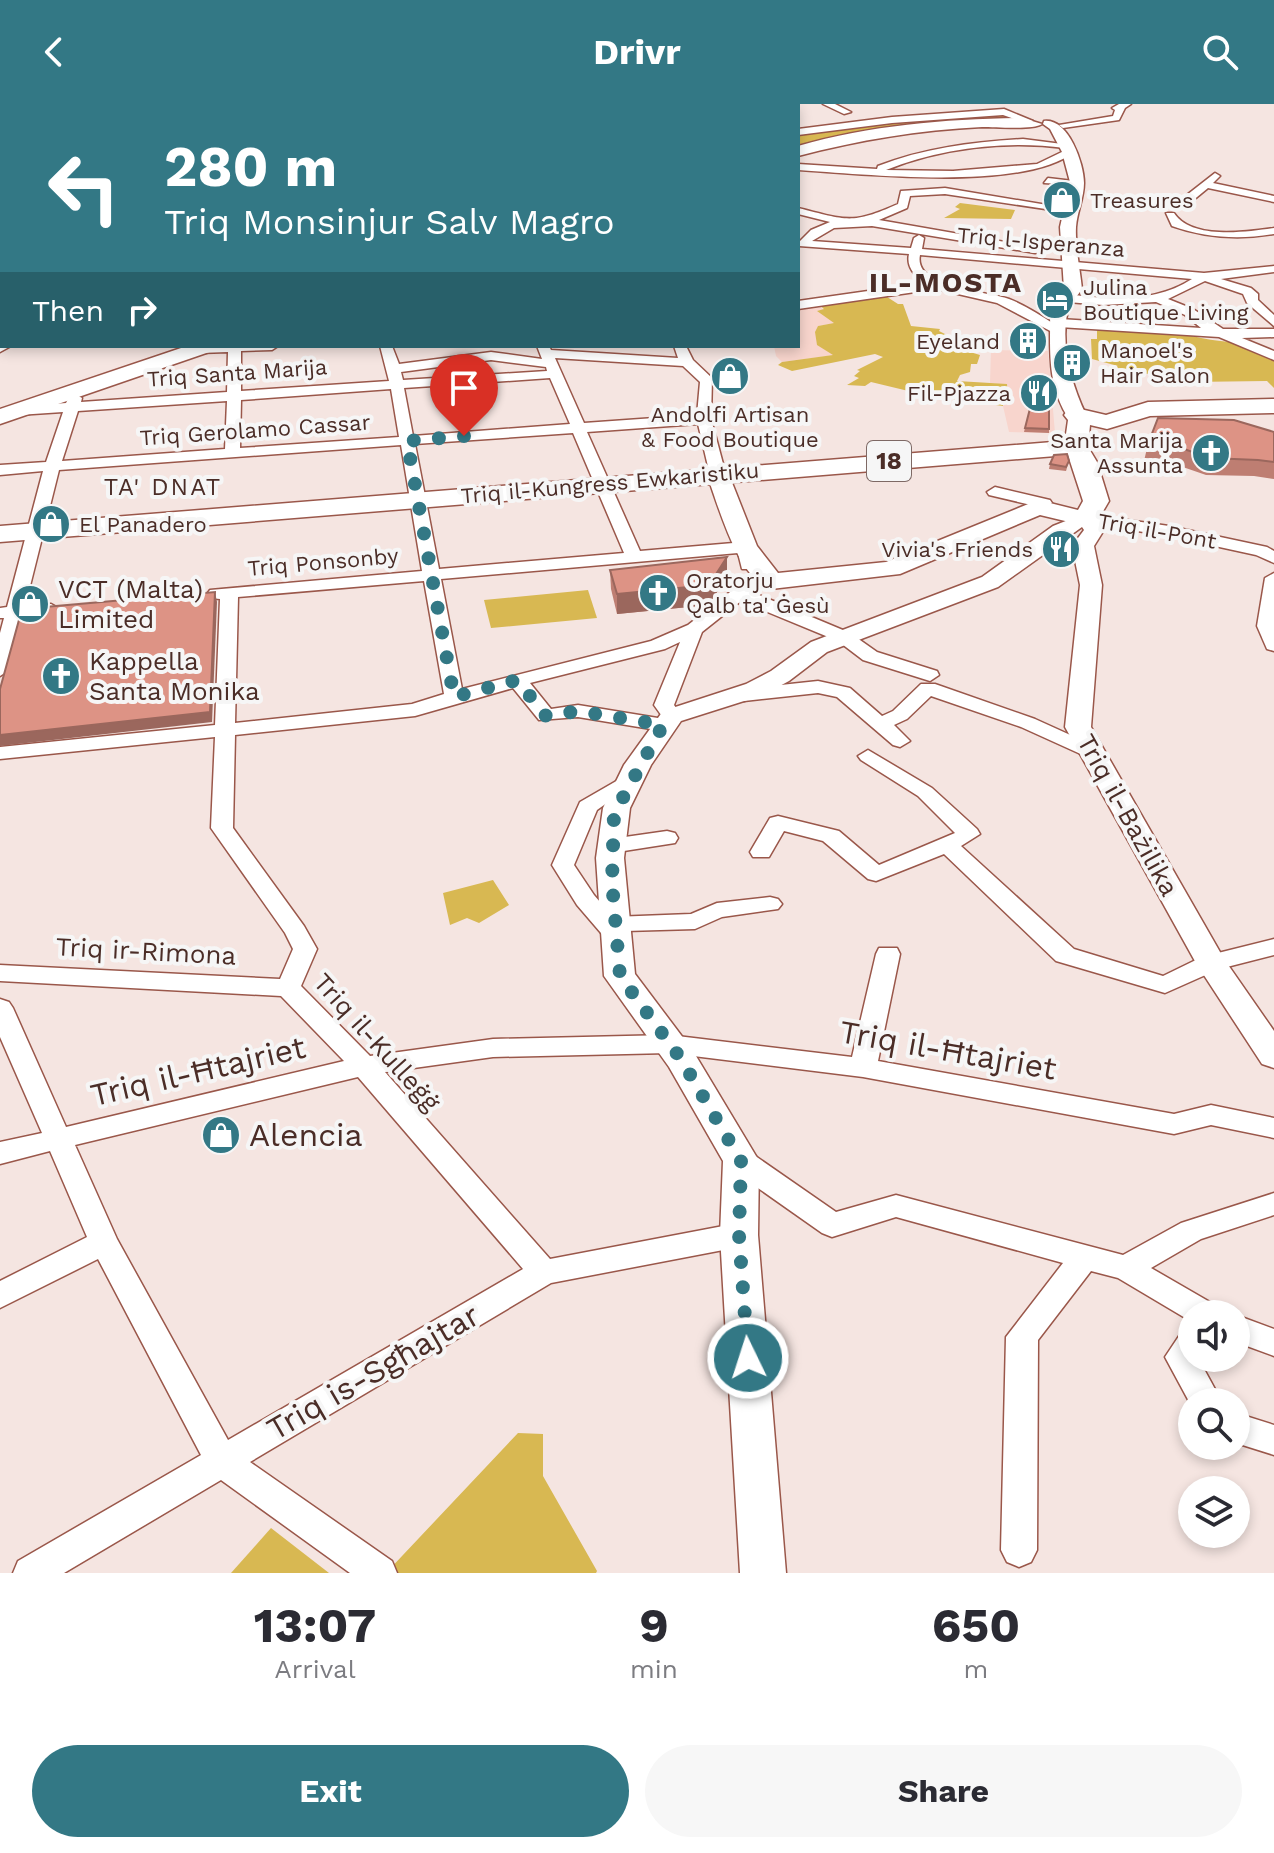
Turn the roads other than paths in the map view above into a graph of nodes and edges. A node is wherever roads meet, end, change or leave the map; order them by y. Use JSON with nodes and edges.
{"nodes":[{"id":1,"x":827,"y":104,"type":"edge"},
{"id":2,"x":1127,"y":104,"type":"edge"},
{"id":3,"x":861,"y":111,"type":"dead end"},
{"id":4,"x":847,"y":112,"type":"junction"},
{"id":5,"x":1000,"y":113,"type":"edge"},
{"id":6,"x":822,"y":115,"type":"dead end"},
{"id":7,"x":1039,"y":122,"type":"junction"},
{"id":8,"x":1118,"y":125,"type":"dead end"},
{"id":9,"x":800,"y":130,"type":"edge"},
{"id":10,"x":800,"y":151,"type":"edge"},
{"id":11,"x":1069,"y":154,"type":"junction"},
{"id":12,"x":802,"y":168,"type":"edge"},
{"id":13,"x":873,"y":172,"type":"junction"},
{"id":14,"x":953,"y":174,"type":"junction"},
{"id":15,"x":1216,"y":175,"type":"dead end"},
{"id":16,"x":1048,"y":181,"type":"dead end"},
{"id":17,"x":1077,"y":182,"type":"junction"},
{"id":18,"x":1205,"y":184,"type":"junction"},
{"id":19,"x":1274,"y":185,"type":"edge"},
{"id":20,"x":933,"y":191,"type":"junction"},
{"id":21,"x":1260,"y":197,"type":"junction"},
{"id":22,"x":1274,"y":199,"type":"edge"},
{"id":23,"x":1187,"y":200,"type":"dead end"},
{"id":24,"x":1072,"y":210,"type":"junction"},
{"id":25,"x":800,"y":211,"type":"edge"},
{"id":26,"x":888,"y":215,"type":"junction"},
{"id":27,"x":1170,"y":215,"type":"dead end"},
{"id":28,"x":866,"y":222,"type":"junction"},
{"id":29,"x":847,"y":223,"type":"junction"},
{"id":30,"x":902,"y":226,"type":"junction"},
{"id":31,"x":948,"y":226,"type":"dead end"},
{"id":32,"x":928,"y":231,"type":"junction"},
{"id":33,"x":1274,"y":231,"type":"edge"},
{"id":34,"x":801,"y":244,"type":"edge"},
{"id":35,"x":914,"y":250,"type":"junction"},
{"id":36,"x":1069,"y":259,"type":"junction"},
{"id":37,"x":1274,"y":269,"type":"edge"},
{"id":38,"x":1258,"y":271,"type":"junction"},
{"id":39,"x":1204,"y":277,"type":"junction"},
{"id":40,"x":1274,"y":279,"type":"edge"},
{"id":41,"x":937,"y":285,"type":"junction"},
{"id":42,"x":1157,"y":298,"type":"junction"},
{"id":43,"x":800,"y":305,"type":"edge"},
{"id":44,"x":1023,"y":310,"type":"junction"},
{"id":45,"x":1061,"y":314,"type":"junction"},
{"id":46,"x":1274,"y":321,"type":"edge"},
{"id":47,"x":1222,"y":332,"type":"junction"},
{"id":48,"x":1274,"y":333,"type":"edge"},
{"id":49,"x":204,"y":348,"type":"edge"},
{"id":50,"x":235,"y":348,"type":"joint"},
{"id":51,"x":387,"y":348,"type":"edge"},
{"id":52,"x":681,"y":348,"type":"edge"},
{"id":53,"x":1274,"y":356,"type":"edge"},
{"id":54,"x":549,"y":360,"type":"edge"},
{"id":55,"x":687,"y":362,"type":"junction"},
{"id":56,"x":394,"y":376,"type":"junction"},
{"id":57,"x":234,"y":396,"type":"junction"},
{"id":58,"x":74,"y":399,"type":"junction"},
{"id":59,"x":1274,"y":406,"type":"edge"},
{"id":60,"x":1171,"y":407,"type":"junction"},
{"id":61,"x":9,"y":414,"type":"edge"},
{"id":62,"x":1076,"y":415,"type":"junction"},
{"id":63,"x":704,"y":419,"type":"junction"},
{"id":64,"x":578,"y":427,"type":"junction"},
{"id":65,"x":407,"y":441,"type":"junction"},
{"id":66,"x":1090,"y":442,"type":"junction"},
{"id":67,"x":232,"y":454,"type":"junction"},
{"id":68,"x":52,"y":466,"type":"junction"},
{"id":69,"x":0,"y":470,"type":"edge"},
{"id":70,"x":718,"y":475,"type":"junction"},
{"id":71,"x":606,"y":484,"type":"junction"},
{"id":72,"x":995,"y":492,"type":"dead end"},
{"id":73,"x":416,"y":499,"type":"junction"},
{"id":74,"x":1041,"y":505,"type":"junction"},
{"id":75,"x":1079,"y":528,"type":"junction"},
{"id":76,"x":38,"y":530,"type":"junction"},
{"id":77,"x":0,"y":534,"type":"edge"},
{"id":78,"x":745,"y":547,"type":"junction"},
{"id":79,"x":1270,"y":553,"type":"edge"},
{"id":80,"x":634,"y":556,"type":"junction"},
{"id":81,"x":430,"y":574,"type":"junction"},
{"id":82,"x":1274,"y":578,"type":"edge"},
{"id":83,"x":771,"y":581,"type":"junction"},
{"id":84,"x":741,"y":591,"type":"junction"},
{"id":85,"x":229,"y":593,"type":"junction"},
{"id":86,"x":198,"y":595,"type":"edge"},
{"id":87,"x":62,"y":608,"type":"edge"},
{"id":88,"x":8,"y":612,"type":"edge"},
{"id":89,"x":694,"y":629,"type":"junction"},
{"id":90,"x":844,"y":637,"type":"junction"},
{"id":91,"x":1274,"y":645,"type":"edge"},
{"id":92,"x":0,"y":670,"type":"edge"},
{"id":93,"x":517,"y":680,"type":"junction"},
{"id":94,"x":929,"y":682,"type":"junction"},
{"id":95,"x":744,"y":695,"type":"junction"},
{"id":96,"x":454,"y":697,"type":"junction"},
{"id":97,"x":667,"y":720,"type":"junction"},
{"id":98,"x":1028,"y":723,"type":"junction"},
{"id":99,"x":880,"y":724,"type":"junction"},
{"id":100,"x":1078,"y":727,"type":"junction"},
{"id":101,"x":223,"y":731,"type":"junction"},
{"id":102,"x":900,"y":741,"type":"dead end"},
{"id":103,"x":1092,"y":752,"type":"junction"},
{"id":104,"x":0,"y":753,"type":"edge"},
{"id":105,"x":868,"y":756,"type":"dead end"},
{"id":106,"x":632,"y":778,"type":"junction"},
{"id":107,"x":667,"y":838,"type":"dead end"},
{"id":108,"x":947,"y":845,"type":"junction"},
{"id":109,"x":611,"y":846,"type":"junction"},
{"id":110,"x":761,"y":852,"type":"dead end"},
{"id":111,"x":770,"y":904,"type":"dead end"},
{"id":112,"x":616,"y":930,"type":"junction"},
{"id":113,"x":1274,"y":947,"type":"edge"},
{"id":114,"x":888,"y":954,"type":"dead end"},
{"id":115,"x":1211,"y":963,"type":"junction"},
{"id":116,"x":0,"y":973,"type":"edge"},
{"id":117,"x":288,"y":988,"type":"junction"},
{"id":118,"x":0,"y":1008,"type":"edge"},
{"id":119,"x":666,"y":1041,"type":"junction"},
{"id":120,"x":555,"y":1048,"type":"junction"},
{"id":121,"x":1274,"y":1056,"type":"edge"},
{"id":122,"x":364,"y":1066,"type":"junction"},
{"id":123,"x":863,"y":1068,"type":"junction"},
{"id":124,"x":1274,"y":1128,"type":"edge"},
{"id":125,"x":58,"y":1138,"type":"junction"},
{"id":126,"x":0,"y":1153,"type":"edge"},
{"id":127,"x":741,"y":1161,"type":"junction"},
{"id":128,"x":1274,"y":1204,"type":"edge"},
{"id":129,"x":739,"y":1235,"type":"junction"},
{"id":130,"x":104,"y":1242,"type":"junction"},
{"id":131,"x":1084,"y":1258,"type":"junction"},
{"id":132,"x":1126,"y":1268,"type":"junction"},
{"id":133,"x":544,"y":1272,"type":"junction"},
{"id":134,"x":0,"y":1295,"type":"edge"},
{"id":135,"x":1180,"y":1300,"type":"edge"},
{"id":136,"x":1250,"y":1334,"type":"edge"},
{"id":137,"x":1274,"y":1343,"type":"edge"},
{"id":138,"x":1250,"y":1432,"type":"edge"},
{"id":139,"x":1274,"y":1440,"type":"edge"},
{"id":140,"x":222,"y":1461,"type":"junction"},
{"id":141,"x":1019,"y":1550,"type":"dead end"},
{"id":142,"x":31,"y":1573,"type":"edge"},
{"id":143,"x":379,"y":1573,"type":"edge"},
{"id":144,"x":763,"y":1573,"type":"edge"}],
"edges":[{"from":1,"to":4,"type":"street"},
{"from":2,"to":7,"type":"street"},
{"from":3,"to":4,"type":"street"},
{"from":4,"to":6,"type":"street"},
{"from":5,"to":7,"type":"main road"},
{"from":5,"to":7,"type":"street"},
{"from":5,"to":9,"type":"street"},
{"from":5,"to":10,"type":"main road"},
{"from":7,"to":8,"type":"street"},
{"from":7,"to":11,"type":"main road"},
{"from":11,"to":13,"type":"street"},
{"from":11,"to":14,"type":"street"},
{"from":11,"to":17,"type":"main road"},
{"from":12,"to":13,"type":"street"},
{"from":13,"to":14,"type":"street"},
{"from":14,"to":20,"type":"street"},
{"from":15,"to":18,"type":"street"},
{"from":16,"to":17,"type":"street"},
{"from":17,"to":24,"type":"main road"},
{"from":18,"to":21,"type":"street"},
{"from":18,"to":23,"type":"street"},
{"from":19,"to":21,"type":"street"},
{"from":20,"to":24,"type":"street"},
{"from":20,"to":26,"type":"street"},
{"from":21,"to":22,"type":"street"},
{"from":24,"to":36,"type":"main road"},
{"from":25,"to":29,"type":"street"},
{"from":26,"to":28,"type":"street"},
{"from":26,"to":30,"type":"street"},
{"from":27,"to":33,"type":"street"},
{"from":28,"to":29,"type":"street"},
{"from":28,"to":30,"type":"street"},
{"from":29,"to":34,"type":"street"},
{"from":30,"to":32,"type":"street"},
{"from":31,"to":32,"type":"street"},
{"from":32,"to":35,"type":"street"},
{"from":32,"to":36,"type":"street"},
{"from":34,"to":35,"type":"street","name":"Triq l-Isperanza"},
{"from":35,"to":36,"type":"street","name":"Triq l-Isperanza"},
{"from":35,"to":41,"type":"street"},
{"from":36,"to":39,"type":"street","name":"Triq l-Isperanza"},
{"from":36,"to":45,"type":"main road"},
{"from":37,"to":38,"type":"street","name":"Triq l-Isperanza"},
{"from":38,"to":39,"type":"street","name":"Triq l-Isperanza"},
{"from":38,"to":40,"type":"street"},
{"from":39,"to":42,"type":"street"},
{"from":39,"to":46,"type":"street"},
{"from":41,"to":43,"type":"street"},
{"from":41,"to":44,"type":"street"},
{"from":42,"to":45,"type":"street"},
{"from":42,"to":47,"type":"street"},
{"from":44,"to":45,"type":"street"},
{"from":44,"to":45,"type":"street"},
{"from":45,"to":47,"type":"street"},
{"from":45,"to":62,"type":"main road"},
{"from":47,"to":48,"type":"street"},
{"from":47,"to":53,"type":"street"},
{"from":49,"to":50,"type":"street"},
{"from":49,"to":58,"type":"main road"},
{"from":50,"to":57,"type":"street"},
{"from":51,"to":56,"type":"street"},
{"from":52,"to":55,"type":"street"},
{"from":54,"to":55,"type":"street"},
{"from":54,"to":56,"type":"street","name":"Triq Santa Marija"},
{"from":54,"to":56,"type":"street"},
{"from":54,"to":64,"type":"street"},
{"from":55,"to":63,"type":"street"},
{"from":56,"to":57,"type":"street","name":"Triq Santa Marija"},
{"from":56,"to":65,"type":"street"},
{"from":57,"to":58,"type":"street","name":"Triq Santa Marija"},
{"from":57,"to":67,"type":"street"},
{"from":58,"to":61,"type":"main road"},
{"from":58,"to":68,"type":"street"},
{"from":59,"to":60,"type":"main road","number":"18"},
{"from":60,"to":62,"type":"main road","number":"18"},
{"from":60,"to":66,"type":"main road","number":"18"},
{"from":62,"to":66,"type":"main road","name":"Triq il-Bażilika"},
{"from":63,"to":64,"type":"street","name":"Triq Gerolamo Cassar"},
{"from":63,"to":70,"type":"street"},
{"from":64,"to":65,"type":"street","name":"Triq Gerolamo Cassar"},
{"from":64,"to":71,"type":"street"},
{"from":65,"to":67,"type":"street","name":"Triq Gerolamo Cassar"},
{"from":65,"to":73,"type":"street"},
{"from":66,"to":70,"type":"main road","name":"Triq il-Kungress Ewkaristiku","number":"18"},
{"from":66,"to":75,"type":"main road","name":"Triq il-Bażilika"},
{"from":67,"to":68,"type":"street","name":"Triq Gerolamo Cassar"},
{"from":68,"to":69,"type":"street","name":"Triq Gerolamo Cassar"},
{"from":68,"to":76,"type":"street"},
{"from":70,"to":71,"type":"main road","name":"Triq il-Kungress Ewkaristiku","number":"18"},
{"from":70,"to":78,"type":"main road"},
{"from":71,"to":73,"type":"main road","name":"Triq il-Kungress Ewkaristiku","number":"18"},
{"from":71,"to":80,"type":"street"},
{"from":72,"to":74,"type":"street"},
{"from":73,"to":76,"type":"main road","name":"Triq il-Kungress Ewkaristiku","number":"18"},
{"from":73,"to":81,"type":"street"},
{"from":74,"to":75,"type":"main road","name":"Triq il-Pont"},
{"from":74,"to":83,"type":"main road"},
{"from":75,"to":79,"type":"street","name":"Triq il-Pont"},
{"from":75,"to":90,"type":"street"},
{"from":75,"to":100,"type":"street","name":"Triq il-Bażilika"},
{"from":76,"to":77,"type":"main road","name":"Triq il-Kungress Ewkaristiku","number":"18"},
{"from":76,"to":88,"type":"street"},
{"from":78,"to":80,"type":"street","name":"Triq Ponsonby"},
{"from":78,"to":83,"type":"main road"},
{"from":78,"to":84,"type":"street"},
{"from":80,"to":81,"type":"street","name":"Triq Ponsonby"},
{"from":81,"to":85,"type":"street","name":"Triq Ponsonby"},
{"from":81,"to":96,"type":"street"},
{"from":82,"to":91,"type":"street"},
{"from":83,"to":84,"type":"street"},
{"from":84,"to":89,"type":"street"},
{"from":84,"to":90,"type":"street"},
{"from":85,"to":86,"type":"street","name":"Triq Ponsonby"},
{"from":85,"to":101,"type":"street","name":"Triq il-Kulleġġ"},
{"from":87,"to":88,"type":"street"},
{"from":88,"to":92,"type":"street"},
{"from":89,"to":93,"type":"street"},
{"from":89,"to":97,"type":"street"},
{"from":90,"to":94,"type":"street"},
{"from":90,"to":95,"type":"street"},
{"from":93,"to":96,"type":"street"},
{"from":93,"to":97,"type":"street"},
{"from":94,"to":98,"type":"street"},
{"from":94,"to":99,"type":"street"},
{"from":95,"to":97,"type":"street"},
{"from":95,"to":99,"type":"street"},
{"from":96,"to":101,"type":"street"},
{"from":97,"to":106,"type":"street"},
{"from":98,"to":100,"type":"street"},
{"from":98,"to":103,"type":"street"},
{"from":99,"to":102,"type":"street"},
{"from":100,"to":103,"type":"street","name":"Triq il-Bażilika"},
{"from":101,"to":104,"type":"street"},
{"from":101,"to":117,"type":"street","name":"Triq il-Kulleġġ"},
{"from":103,"to":115,"type":"street","name":"Triq il-Bażilika"},
{"from":105,"to":108,"type":"street"},
{"from":106,"to":109,"type":"street"},
{"from":106,"to":112,"type":"street"},
{"from":107,"to":109,"type":"street"},
{"from":108,"to":110,"type":"street"},
{"from":108,"to":115,"type":"street"},
{"from":109,"to":112,"type":"street"},
{"from":111,"to":112,"type":"street"},
{"from":112,"to":119,"type":"street"},
{"from":113,"to":115,"type":"street"},
{"from":114,"to":123,"type":"street"},
{"from":115,"to":121,"type":"street","name":"Triq il-Bażilika"},
{"from":116,"to":117,"type":"street","name":"Triq ir-Rimona"},
{"from":117,"to":122,"type":"street","name":"Triq il-Kulleġġ"},
{"from":118,"to":125,"type":"street"},
{"from":119,"to":120,"type":"street","name":"Triq il-Ħtajriet"},
{"from":119,"to":120,"type":"street","name":"Triq il-Ħtajriet"},
{"from":119,"to":123,"type":"street","name":"Triq il-Ħtajriet"},
{"from":119,"to":127,"type":"street"},
{"from":120,"to":122,"type":"street","name":"Triq il-Ħtajriet"},
{"from":122,"to":125,"type":"street","name":"Triq il-Ħtajriet"},
{"from":122,"to":133,"type":"street","name":"Triq il-Kulleġġ"},
{"from":123,"to":124,"type":"street","name":"Triq il-Ħtajriet"},
{"from":125,"to":126,"type":"street","name":"Triq il-Ħtajriet"},
{"from":125,"to":130,"type":"street"},
{"from":127,"to":129,"type":"street"},
{"from":127,"to":131,"type":"street"},
{"from":128,"to":132,"type":"street"},
{"from":129,"to":133,"type":"street","name":"Triq is-Sgħajtar"},
{"from":129,"to":144,"type":"street"},
{"from":130,"to":134,"type":"street"},
{"from":130,"to":140,"type":"street"},
{"from":131,"to":132,"type":"street"},
{"from":131,"to":141,"type":"street"},
{"from":132,"to":135,"type":"street"},
{"from":133,"to":140,"type":"street","name":"Triq is-Sgħajtar"},
{"from":136,"to":137,"type":"street"},
{"from":138,"to":139,"type":"street"},
{"from":140,"to":142,"type":"street","name":"Triq is-Sgħajtar"},
{"from":140,"to":143,"type":"street"}]}
